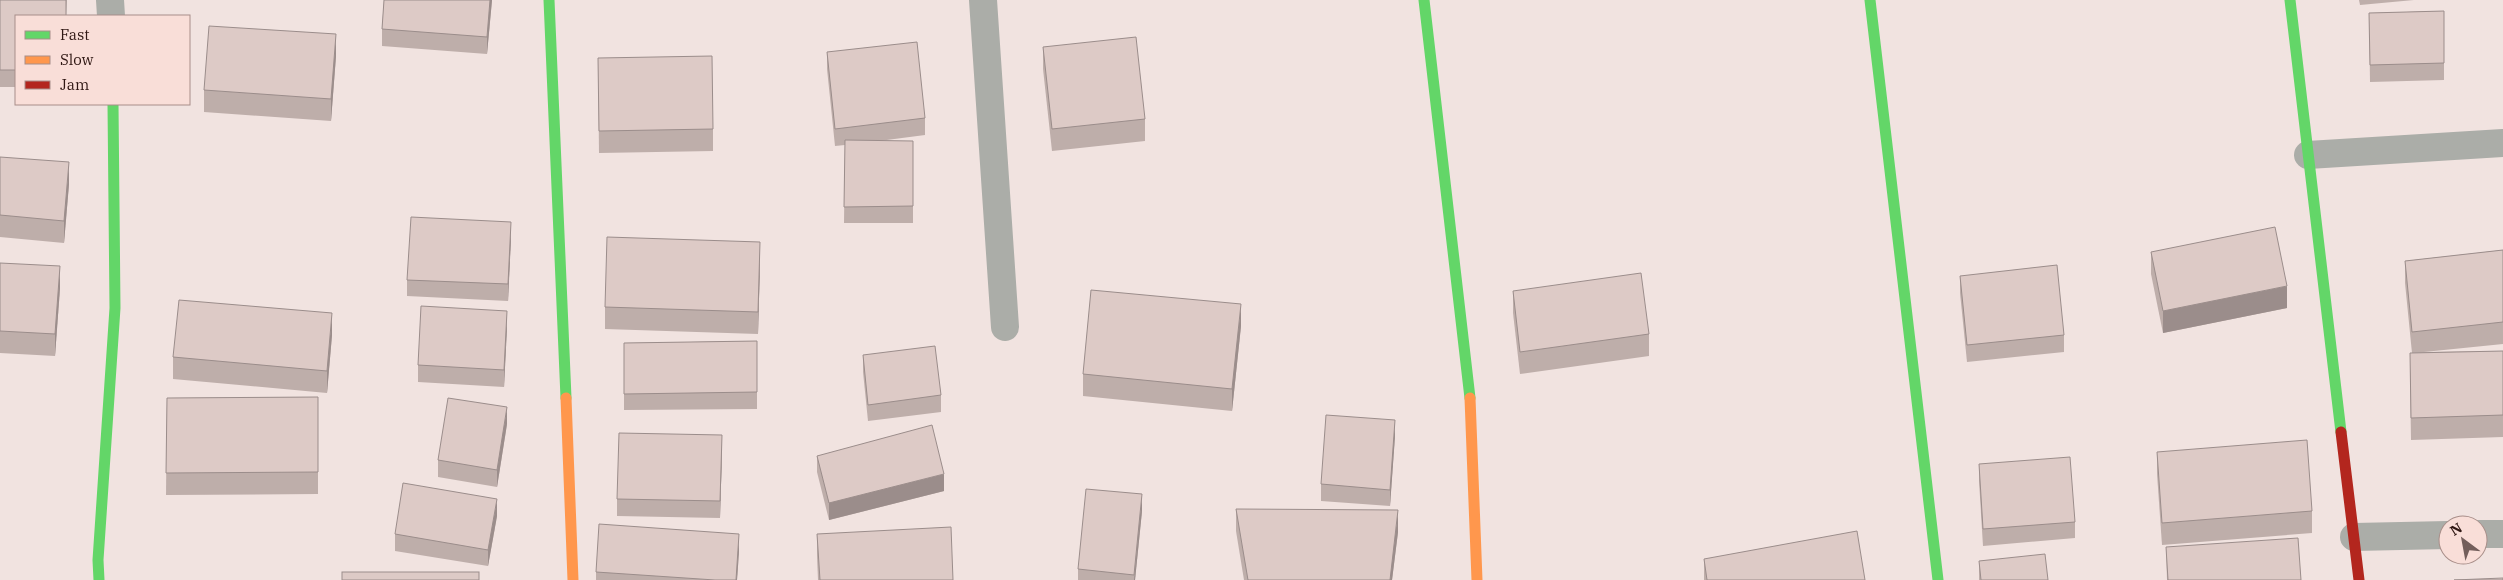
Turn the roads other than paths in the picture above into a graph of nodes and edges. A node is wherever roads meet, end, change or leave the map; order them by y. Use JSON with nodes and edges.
{"nodes":[{"id":1,"x":110,"y":0,"type":"edge"},
{"id":2,"x":549,"y":0,"type":"edge"},
{"id":3,"x":983,"y":0,"type":"edge"},
{"id":4,"x":1424,"y":0,"type":"edge"},
{"id":5,"x":1870,"y":0,"type":"edge"},
{"id":6,"x":2290,"y":0,"type":"edge"},
{"id":7,"x":111,"y":15,"type":"edge"},
{"id":8,"x":113,"y":105,"type":"edge"},
{"id":9,"x":2503,"y":143,"type":"edge"},
{"id":10,"x":2308,"y":155,"type":"junction"},
{"id":11,"x":1005,"y":327,"type":"dead end"},
{"id":12,"x":2488,"y":534,"type":"edge"},
{"id":13,"x":2503,"y":534,"type":"edge"},
{"id":14,"x":2438,"y":535,"type":"edge"},
{"id":15,"x":2354,"y":537,"type":"junction"},
{"id":16,"x":99,"y":580,"type":"edge"},
{"id":17,"x":573,"y":580,"type":"edge"},
{"id":18,"x":1477,"y":580,"type":"edge"},
{"id":19,"x":1938,"y":580,"type":"edge"},
{"id":20,"x":2359,"y":580,"type":"edge"}],
"edges":[{"from":1,"to":7,"type":"street"},
{"from":2,"to":17,"type":"street"},
{"from":3,"to":11,"type":"street"},
{"from":4,"to":18,"type":"street"},
{"from":5,"to":19,"type":"street"},
{"from":6,"to":10,"type":"street"},
{"from":8,"to":16,"type":"street"},
{"from":9,"to":10,"type":"street"},
{"from":10,"to":15,"type":"street"},
{"from":12,"to":13,"type":"street"},
{"from":14,"to":15,"type":"street"},
{"from":15,"to":20,"type":"street"}]}
